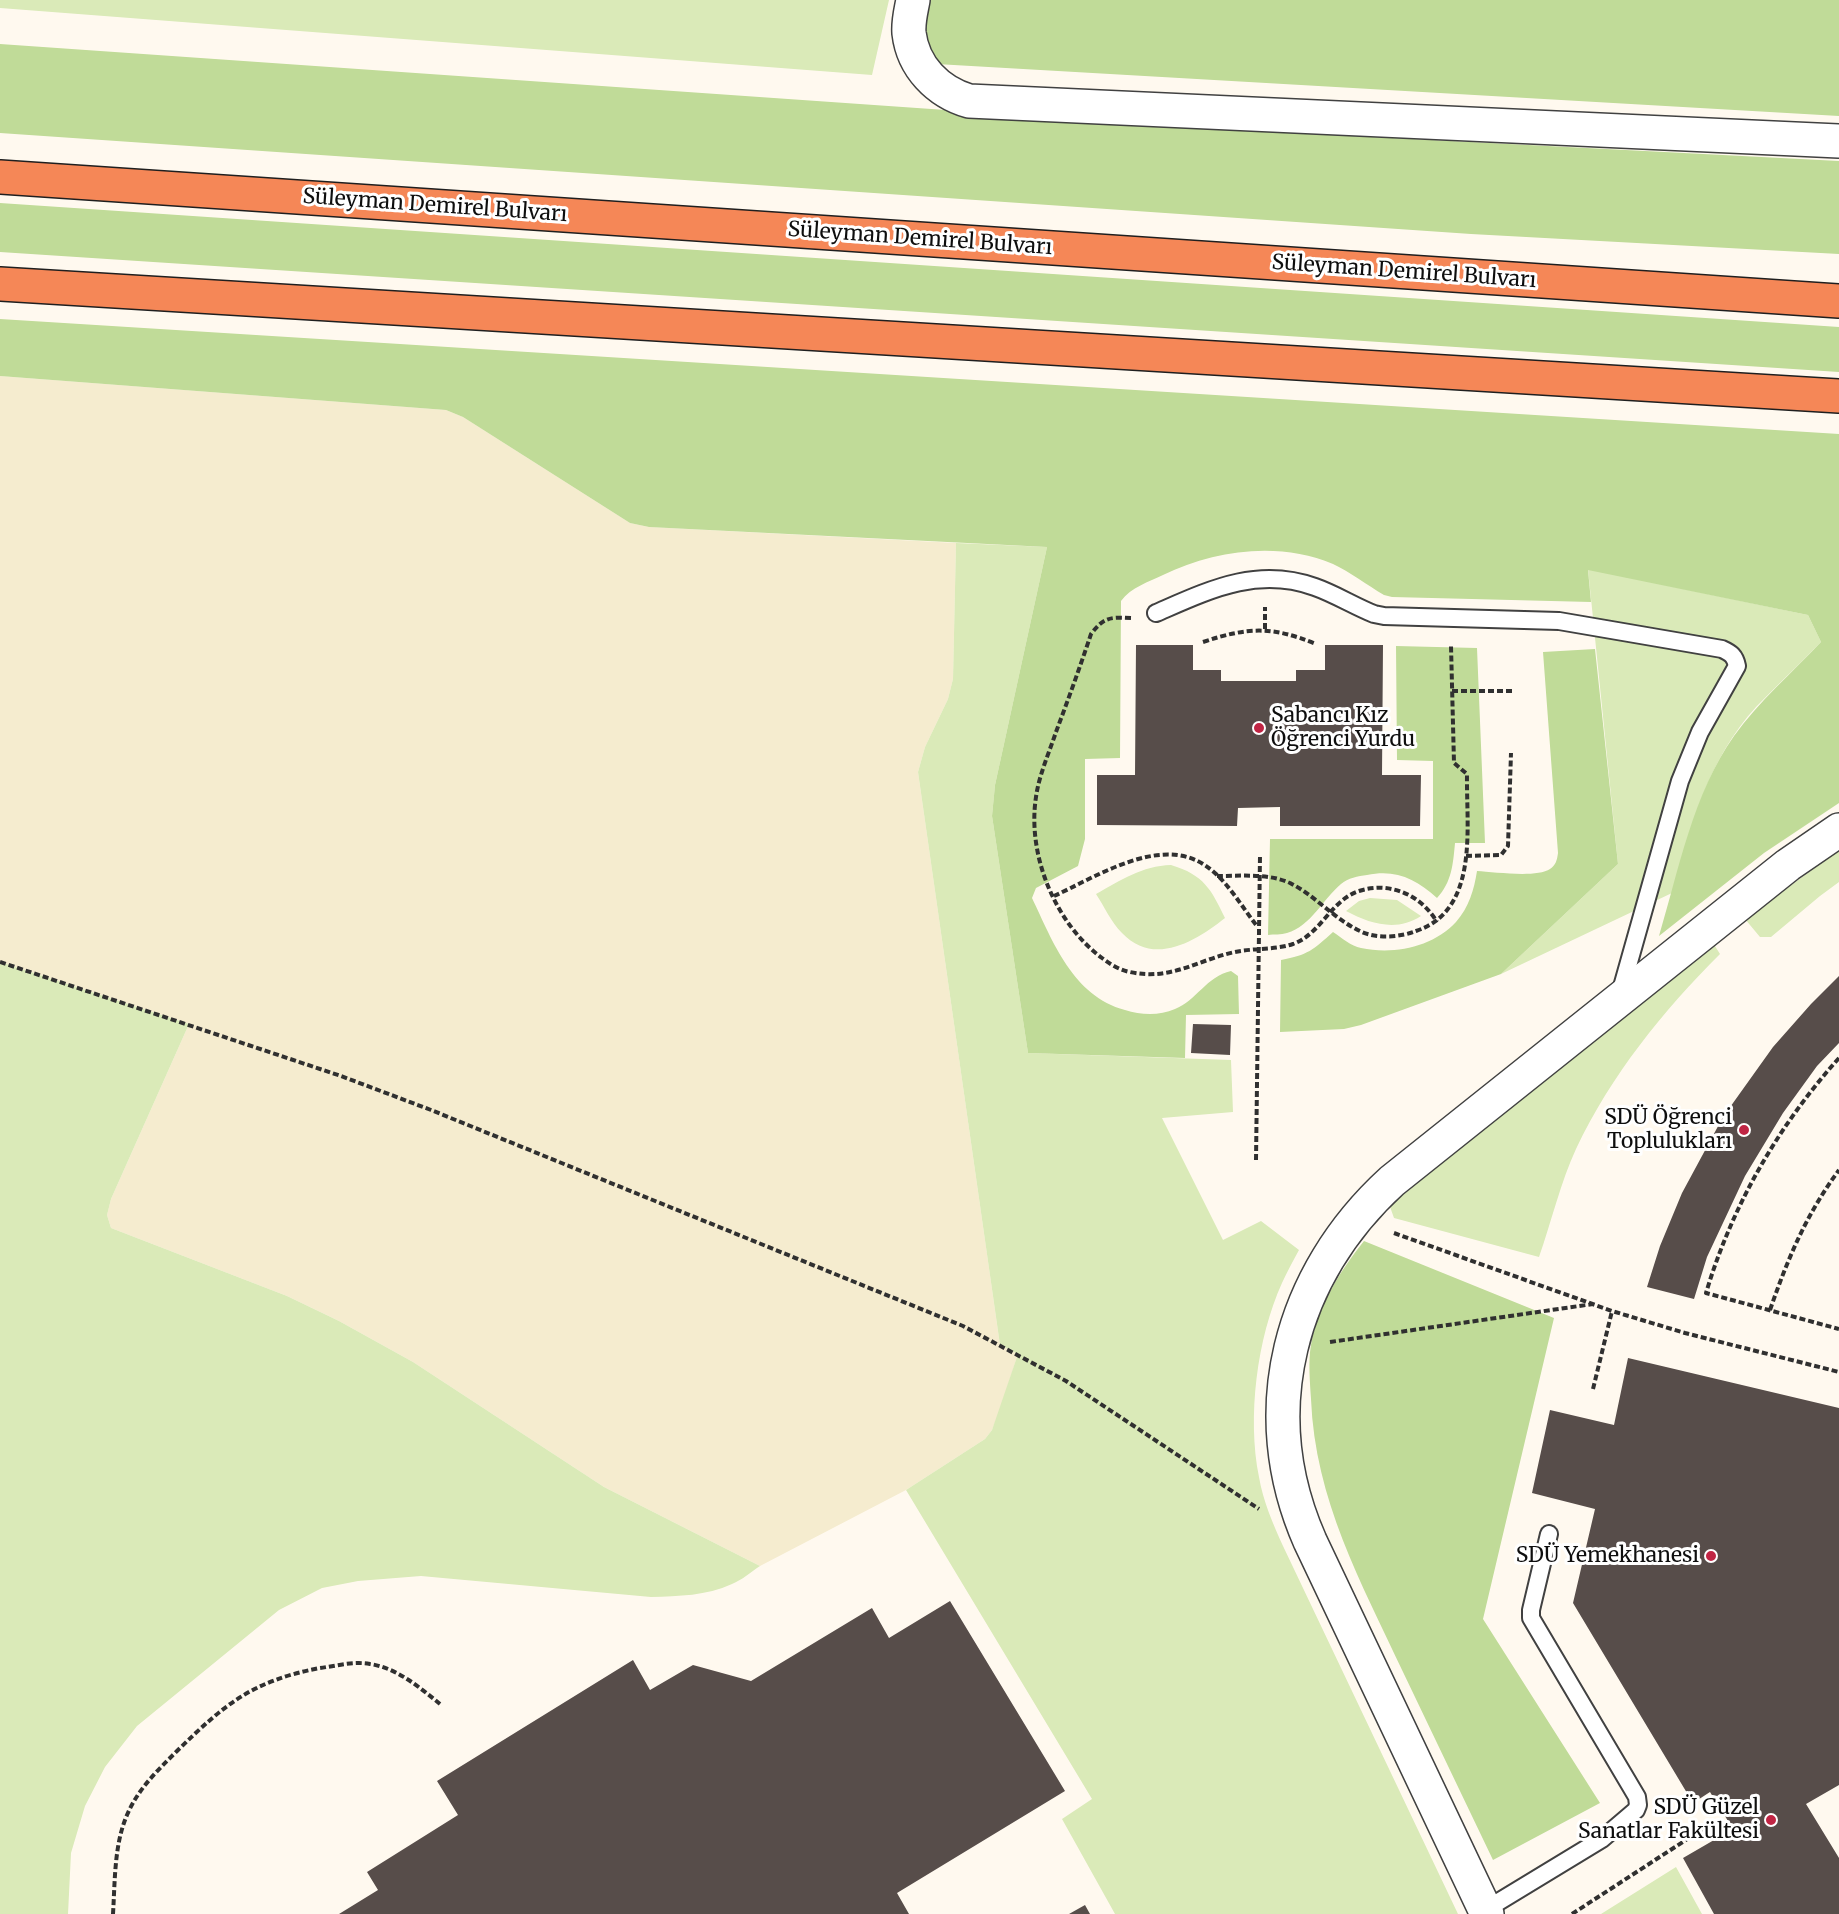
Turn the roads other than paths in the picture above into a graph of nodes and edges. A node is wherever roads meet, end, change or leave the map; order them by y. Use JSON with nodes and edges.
{"nodes":[{"id":1,"x":913,"y":0,"type":"edge"},
{"id":2,"x":1839,"y":141,"type":"edge"},
{"id":3,"x":0,"y":177,"type":"edge"},
{"id":4,"x":0,"y":284,"type":"edge"},
{"id":5,"x":1839,"y":301,"type":"edge"},
{"id":6,"x":1839,"y":396,"type":"edge"},
{"id":7,"x":1156,"y":613,"type":"road end"},
{"id":8,"x":1839,"y":830,"type":"edge"},
{"id":9,"x":1618,"y":1001,"type":"junction"},
{"id":10,"x":1549,"y":1534,"type":"dead end"},
{"id":11,"x":1486,"y":1912,"type":"edge"}],
"edges":[{"from":1,"to":2,"type":"street"},
{"from":3,"to":5,"type":"highway","name":"Süleyman Demirel Bulvarı"},
{"from":4,"to":6,"type":"highway"},
{"from":7,"to":9,"type":"lane"},
{"from":8,"to":9,"type":"street"},
{"from":9,"to":11,"type":"street"},
{"from":10,"to":11,"type":"lane"}]}
